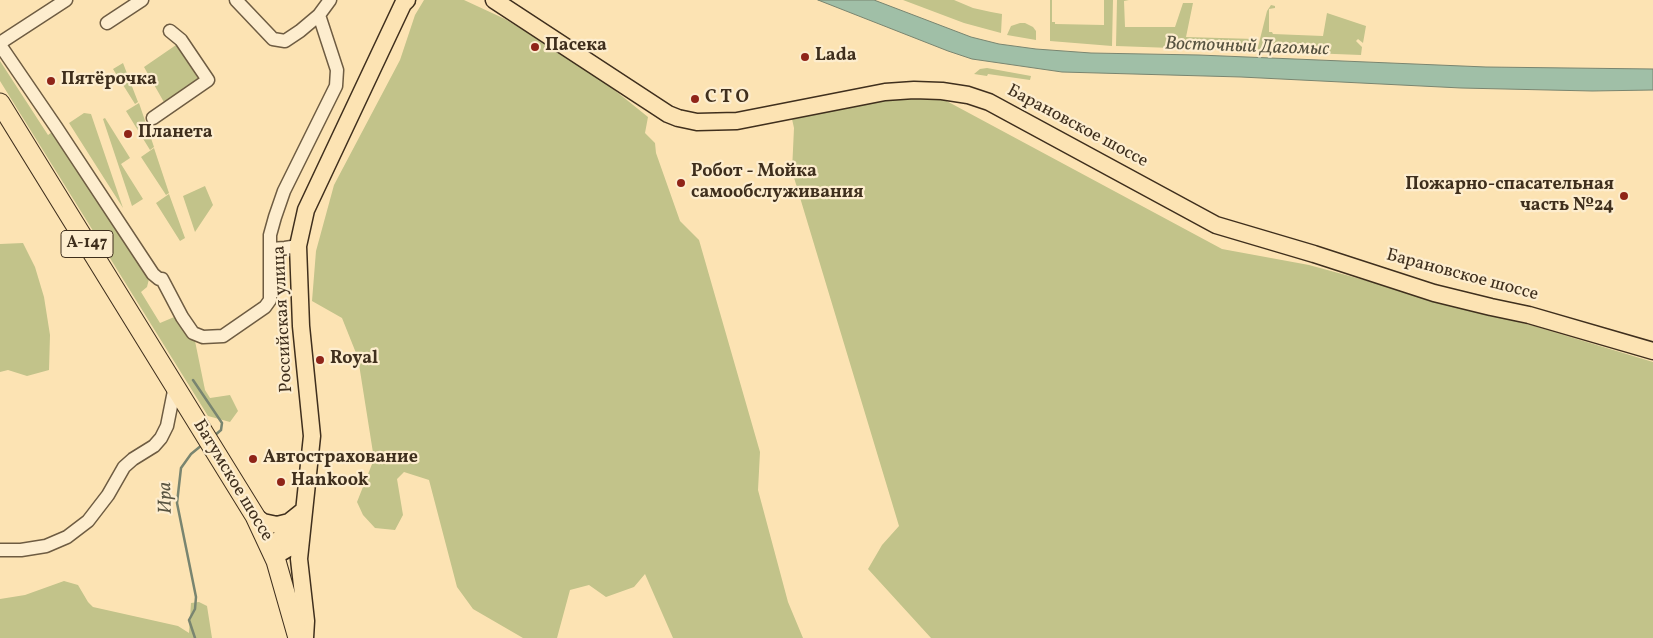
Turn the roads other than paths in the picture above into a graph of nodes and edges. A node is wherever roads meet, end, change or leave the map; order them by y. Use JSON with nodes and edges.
{"nodes":[{"id":1,"x":66,"y":0,"type":"edge"},
{"id":2,"x":142,"y":0,"type":"edge"},
{"id":3,"x":236,"y":0,"type":"edge"},
{"id":4,"x":330,"y":0,"type":"edge"},
{"id":5,"x":407,"y":0,"type":"edge"},
{"id":6,"x":494,"y":0,"type":"edge"},
{"id":7,"x":319,"y":15,"type":"junction"},
{"id":8,"x":107,"y":23,"type":"dead end"},
{"id":9,"x":170,"y":31,"type":"dead end"},
{"id":10,"x":0,"y":44,"type":"edge"},
{"id":11,"x":0,"y":103,"type":"edge"},
{"id":12,"x":153,"y":118,"type":"dead end"},
{"id":13,"x":298,"y":246,"type":"junction"},
{"id":14,"x":270,"y":248,"type":"junction"},
{"id":15,"x":1653,"y":351,"type":"edge"},
{"id":16,"x":175,"y":386,"type":"junction"},
{"id":17,"x":304,"y":510,"type":"junction"},
{"id":18,"x":256,"y":516,"type":"junction"},
{"id":19,"x":0,"y":550,"type":"edge"},
{"id":20,"x":273,"y":551,"type":"junction"},
{"id":21,"x":298,"y":638,"type":"edge"},
{"id":22,"x":305,"y":638,"type":"edge"}],
"edges":[{"from":1,"to":10,"type":"street"},
{"from":2,"to":8,"type":"street"},
{"from":3,"to":7,"type":"street"},
{"from":4,"to":7,"type":"street"},
{"from":5,"to":13,"type":"main road","name":"Российская улица"},
{"from":6,"to":15,"type":"main road","name":"Барановское шоссе"},
{"from":7,"to":14,"type":"street"},
{"from":9,"to":12,"type":"street"},
{"from":10,"to":14,"type":"street"},
{"from":11,"to":16,"type":"highway","name":"Батумское шоссе","number":"А-147"},
{"from":13,"to":14,"type":"street"},
{"from":13,"to":17,"type":"main road","name":"Российская улица"},
{"from":16,"to":18,"type":"highway","name":"Батумское шоссе","number":"А-147"},
{"from":16,"to":19,"type":"street","name":"Батумское шоссе"},
{"from":17,"to":18,"type":"main road"},
{"from":17,"to":20,"type":"main road"},
{"from":17,"to":22,"type":"main road","name":"Российская улица"},
{"from":18,"to":20,"type":"highway","name":"Батумское шоссе","number":"А-147"},
{"from":20,"to":21,"type":"highway","name":"Батумское шоссе","number":"А-147"}]}
